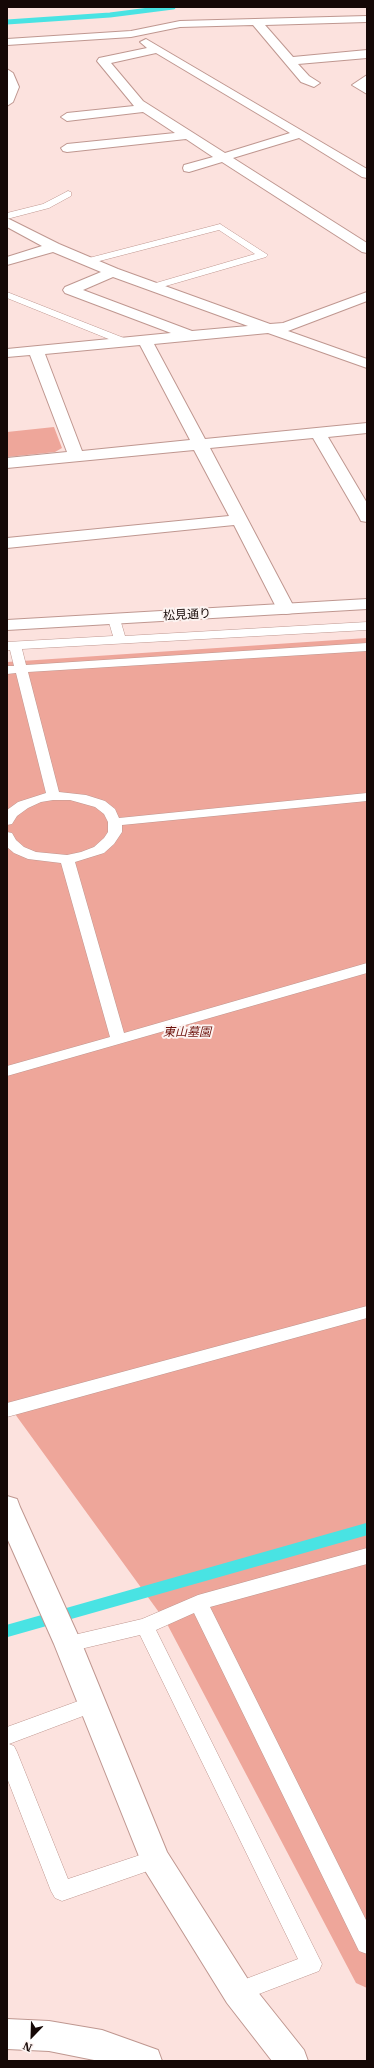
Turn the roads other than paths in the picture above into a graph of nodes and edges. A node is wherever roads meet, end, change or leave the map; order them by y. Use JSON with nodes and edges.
{"nodes":[{"id":1,"x":367,"y":19,"type":"edge"},
{"id":2,"x":256,"y":22,"type":"junction"},
{"id":3,"x":132,"y":34,"type":"junction"},
{"id":4,"x":7,"y":42,"type":"edge"},
{"id":5,"x":158,"y":49,"type":"junction"},
{"id":6,"x":367,"y":54,"type":"edge"},
{"id":7,"x":290,"y":61,"type":"junction"},
{"id":8,"x":7,"y":73,"type":"edge"},
{"id":9,"x":367,"y":79,"type":"edge"},
{"id":10,"x":314,"y":83,"type":"dead end"},
{"id":11,"x":10,"y":86,"type":"edge"},
{"id":12,"x":367,"y":90,"type":"edge"},
{"id":13,"x":7,"y":102,"type":"edge"},
{"id":14,"x":145,"y":108,"type":"junction"},
{"id":15,"x":67,"y":116,"type":"dead end"},
{"id":16,"x":300,"y":134,"type":"junction"},
{"id":17,"x":189,"y":135,"type":"junction"},
{"id":18,"x":68,"y":148,"type":"dead end"},
{"id":19,"x":223,"y":158,"type":"junction"},
{"id":20,"x":189,"y":168,"type":"dead end"},
{"id":21,"x":367,"y":174,"type":"edge"},
{"id":22,"x":68,"y":194,"type":"dead end"},
{"id":23,"x":7,"y":216,"type":"edge"},
{"id":24,"x":7,"y":222,"type":"edge"},
{"id":25,"x":54,"y":246,"type":"junction"},
{"id":26,"x":367,"y":249,"type":"edge"},
{"id":27,"x":7,"y":261,"type":"edge"},
{"id":28,"x":88,"y":261,"type":"junction"},
{"id":29,"x":113,"y":272,"type":"junction"},
{"id":30,"x":152,"y":287,"type":"junction"},
{"id":31,"x":8,"y":295,"type":"edge"},
{"id":32,"x":367,"y":296,"type":"edge"},
{"id":33,"x":267,"y":329,"type":"junction"},
{"id":34,"x":191,"y":336,"type":"junction"},
{"id":35,"x":145,"y":340,"type":"junction"},
{"id":36,"x":126,"y":342,"type":"junction"},
{"id":37,"x":36,"y":350,"type":"junction"},
{"id":38,"x":7,"y":353,"type":"edge"},
{"id":39,"x":367,"y":364,"type":"edge"},
{"id":40,"x":367,"y":428,"type":"edge"},
{"id":41,"x":318,"y":433,"type":"junction"},
{"id":42,"x":201,"y":445,"type":"junction"},
{"id":43,"x":76,"y":456,"type":"junction"},
{"id":44,"x":7,"y":463,"type":"edge"},
{"id":45,"x":367,"y":517,"type":"edge"},
{"id":46,"x":239,"y":520,"type":"junction"},
{"id":47,"x":7,"y":543,"type":"edge"},
{"id":48,"x":367,"y":604,"type":"edge"},
{"id":49,"x":286,"y":609,"type":"junction"},
{"id":50,"x":114,"y":619,"type":"junction"},
{"id":51,"x":7,"y":624,"type":"edge"},
{"id":52,"x":367,"y":626,"type":"edge"},
{"id":53,"x":228,"y":634,"type":"junction"},
{"id":54,"x":120,"y":640,"type":"junction"},
{"id":55,"x":11,"y":646,"type":"edge"},
{"id":56,"x":367,"y":647,"type":"edge"},
{"id":57,"x":234,"y":655,"type":"junction"},
{"id":58,"x":7,"y":670,"type":"edge"},
{"id":59,"x":20,"y":670,"type":"junction"},
{"id":60,"x":54,"y":796,"type":"junction"},
{"id":61,"x":367,"y":797,"type":"edge"},
{"id":62,"x":7,"y":821,"type":"edge"},
{"id":63,"x":115,"y":822,"type":"junction"},
{"id":64,"x":7,"y":836,"type":"edge"},
{"id":65,"x":67,"y":859,"type":"junction"},
{"id":66,"x":367,"y":968,"type":"edge"},
{"id":67,"x":118,"y":1039,"type":"junction"},
{"id":68,"x":7,"y":1071,"type":"edge"},
{"id":69,"x":367,"y":1312,"type":"edge"},
{"id":70,"x":7,"y":1410,"type":"edge"},
{"id":71,"x":7,"y":1507,"type":"edge"},
{"id":72,"x":367,"y":1556,"type":"edge"},
{"id":73,"x":198,"y":1603,"type":"junction"},
{"id":74,"x":145,"y":1626,"type":"junction"},
{"id":75,"x":68,"y":1644,"type":"junction"},
{"id":76,"x":92,"y":1704,"type":"junction"},
{"id":77,"x":7,"y":1736,"type":"edge"},
{"id":78,"x":7,"y":1752,"type":"edge"},
{"id":79,"x":155,"y":1859,"type":"junction"},
{"id":80,"x":367,"y":1944,"type":"edge"},
{"id":81,"x":238,"y":1992,"type":"junction"},
{"id":82,"x":7,"y":2034,"type":"edge"},
{"id":83,"x":146,"y":2061,"type":"edge"},
{"id":84,"x":292,"y":2061,"type":"edge"}],
"edges":[{"from":1,"to":2,"type":"street"},
{"from":2,"to":3,"type":"street"},
{"from":2,"to":7,"type":"street"},
{"from":3,"to":4,"type":"street"},
{"from":3,"to":5,"type":"street"},
{"from":5,"to":14,"type":"street"},
{"from":5,"to":16,"type":"street"},
{"from":6,"to":7,"type":"street"},
{"from":7,"to":10,"type":"street"},
{"from":8,"to":11,"type":"street"},
{"from":9,"to":12,"type":"street"},
{"from":11,"to":13,"type":"street"},
{"from":14,"to":15,"type":"street"},
{"from":14,"to":17,"type":"street"},
{"from":16,"to":19,"type":"street"},
{"from":16,"to":21,"type":"street"},
{"from":17,"to":18,"type":"street"},
{"from":17,"to":19,"type":"street"},
{"from":19,"to":20,"type":"street"},
{"from":19,"to":26,"type":"street"},
{"from":22,"to":23,"type":"lane"},
{"from":24,"to":25,"type":"street"},
{"from":25,"to":27,"type":"street"},
{"from":25,"to":28,"type":"street"},
{"from":28,"to":29,"type":"street"},
{"from":28,"to":30,"type":"lane"},
{"from":29,"to":30,"type":"street"},
{"from":29,"to":34,"type":"street"},
{"from":30,"to":33,"type":"street"},
{"from":31,"to":36,"type":"lane"},
{"from":32,"to":33,"type":"street"},
{"from":33,"to":34,"type":"street"},
{"from":33,"to":39,"type":"street"},
{"from":34,"to":35,"type":"street"},
{"from":35,"to":36,"type":"street"},
{"from":35,"to":42,"type":"street"},
{"from":36,"to":37,"type":"street"},
{"from":37,"to":38,"type":"street"},
{"from":37,"to":43,"type":"street"},
{"from":40,"to":41,"type":"street"},
{"from":41,"to":42,"type":"street"},
{"from":41,"to":45,"type":"street"},
{"from":42,"to":43,"type":"street"},
{"from":42,"to":46,"type":"street"},
{"from":43,"to":44,"type":"street"},
{"from":46,"to":47,"type":"street"},
{"from":46,"to":49,"type":"street"},
{"from":48,"to":49,"type":"street","name":"松見通り"},
{"from":49,"to":50,"type":"street","name":"松見通り"},
{"from":50,"to":51,"type":"street","name":"松見通り"},
{"from":50,"to":54,"type":"lane"},
{"from":52,"to":53,"type":"lane"},
{"from":53,"to":54,"type":"lane"},
{"from":53,"to":57,"type":"lane"},
{"from":54,"to":55,"type":"lane"},
{"from":55,"to":59,"type":"lane"},
{"from":56,"to":57,"type":"lane"},
{"from":57,"to":59,"type":"lane"},
{"from":58,"to":59,"type":"lane"},
{"from":59,"to":60,"type":"lane"},
{"from":60,"to":62,"type":"lane"},
{"from":60,"to":63,"type":"lane"},
{"from":61,"to":63,"type":"lane"},
{"from":63,"to":65,"type":"lane"},
{"from":64,"to":65,"type":"lane"},
{"from":65,"to":67,"type":"lane"},
{"from":66,"to":67,"type":"lane"},
{"from":67,"to":68,"type":"lane"},
{"from":69,"to":70,"type":"lane"},
{"from":71,"to":75,"type":"street"},
{"from":72,"to":73,"type":"lane"},
{"from":73,"to":74,"type":"lane"},
{"from":73,"to":80,"type":"lane"},
{"from":74,"to":75,"type":"lane"},
{"from":74,"to":81,"type":"lane"},
{"from":75,"to":76,"type":"street"},
{"from":76,"to":77,"type":"lane"},
{"from":76,"to":79,"type":"street"},
{"from":78,"to":79,"type":"lane"},
{"from":79,"to":81,"type":"street"},
{"from":81,"to":84,"type":"street"},
{"from":82,"to":83,"type":"street"}]}
